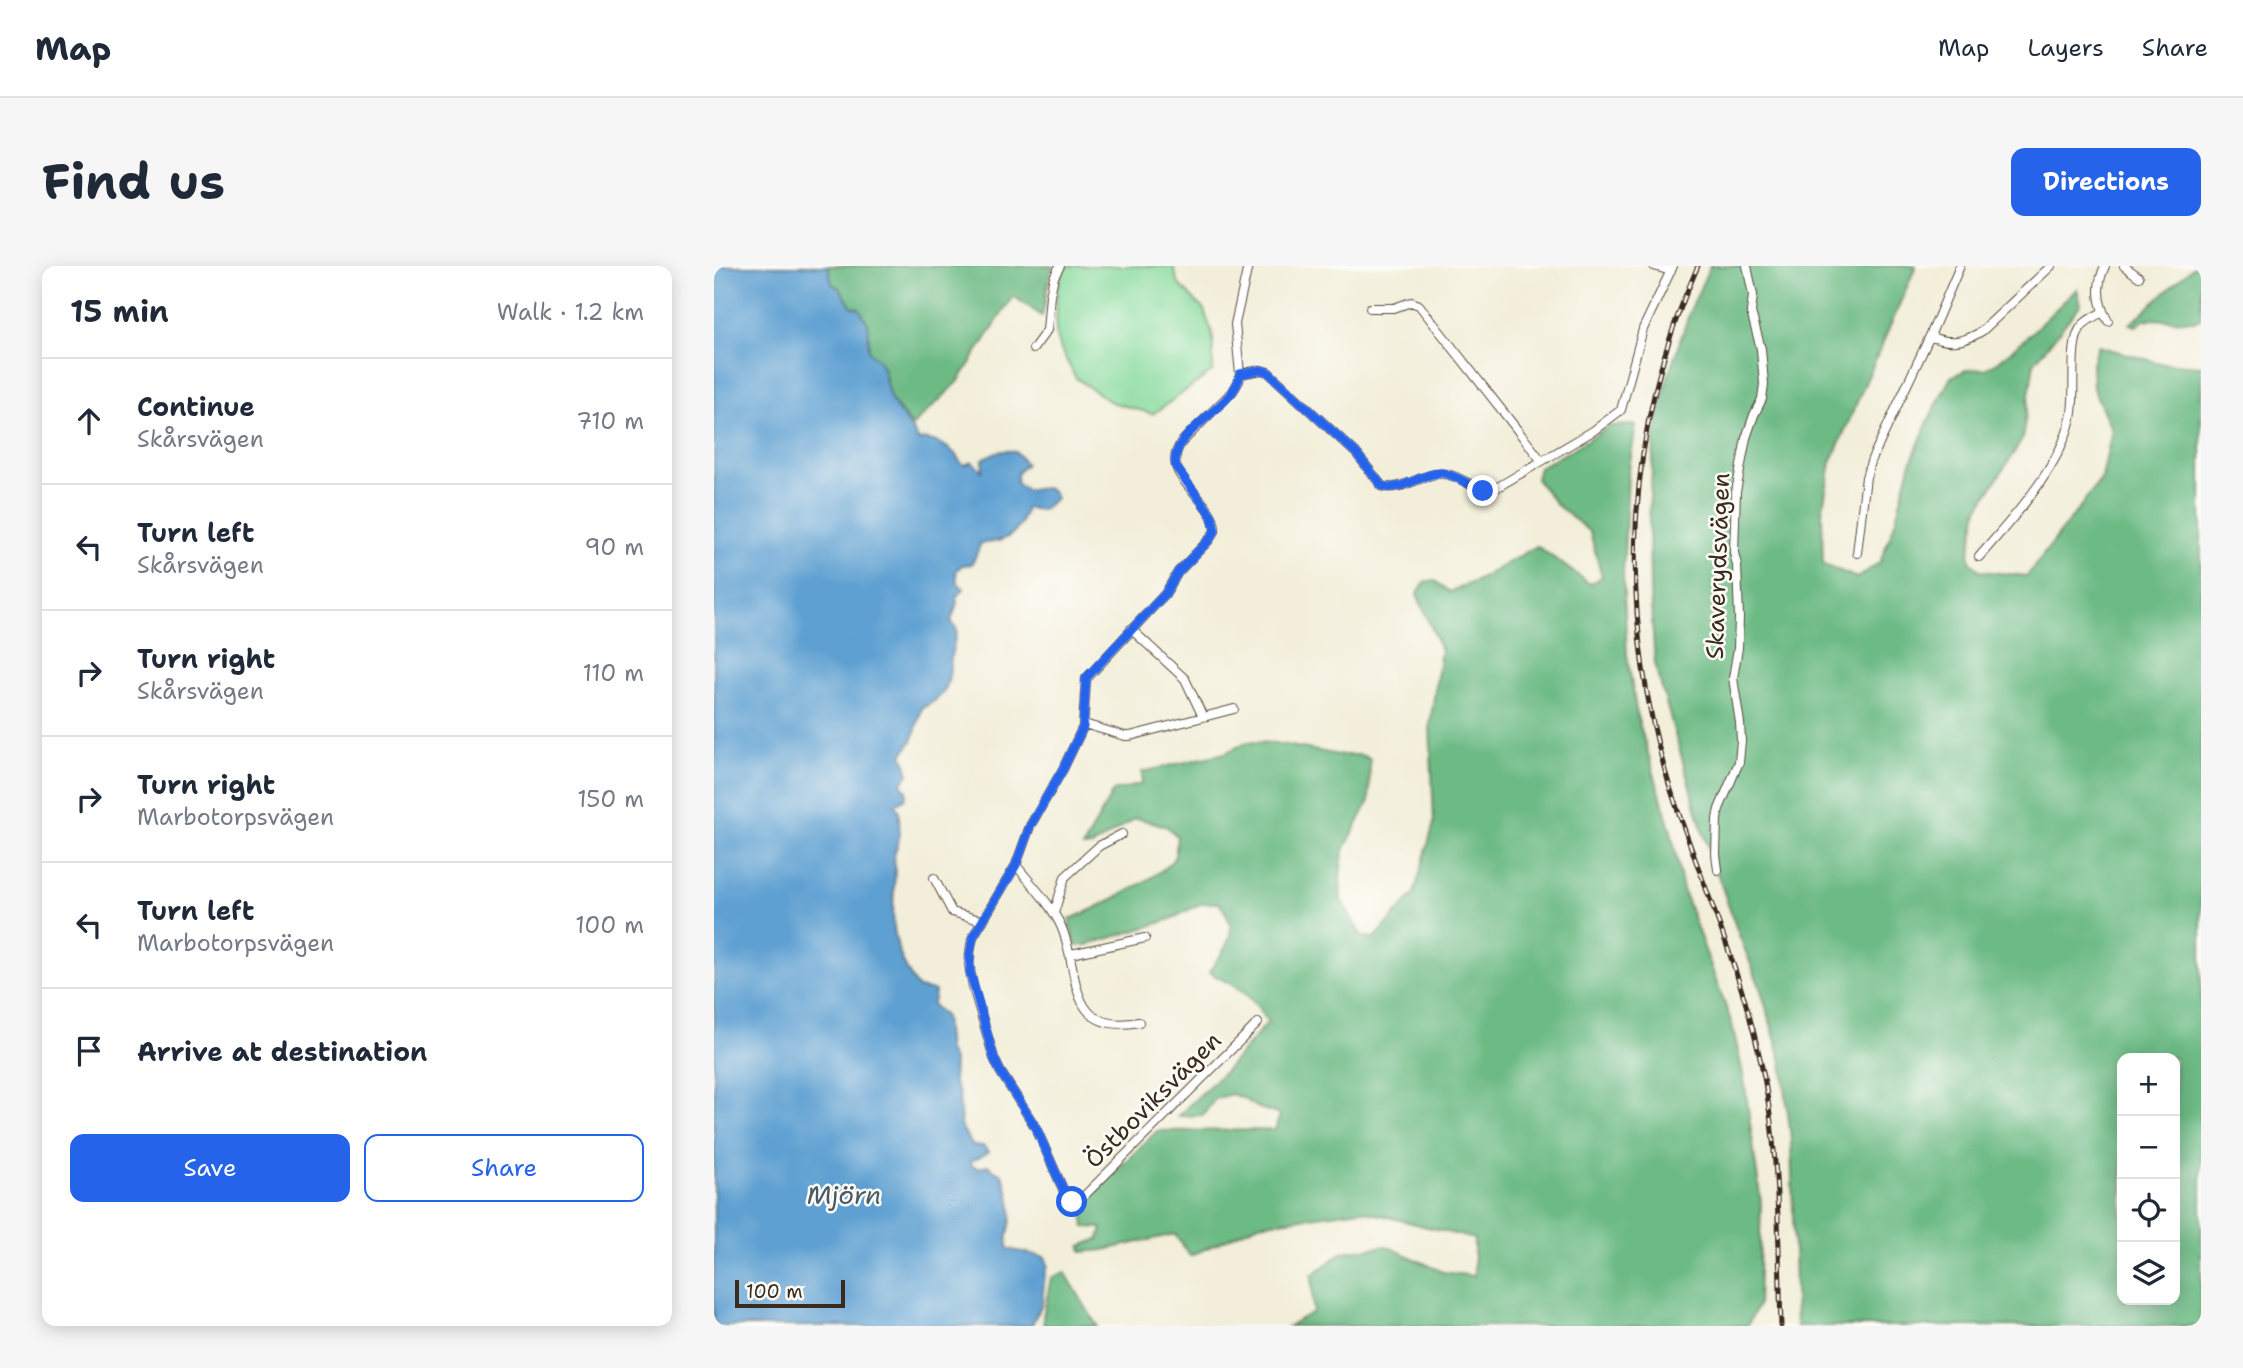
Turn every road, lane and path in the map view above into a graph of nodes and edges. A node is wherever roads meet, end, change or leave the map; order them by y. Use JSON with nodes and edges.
{"nodes":[{"id":1,"x":1060,"y":266,"type":"edge"},
{"id":2,"x":1248,"y":266,"type":"edge"},
{"id":3,"x":1654,"y":266,"type":"edge"},
{"id":4,"x":1747,"y":266,"type":"edge"},
{"id":5,"x":1960,"y":266,"type":"edge"},
{"id":6,"x":2051,"y":266,"type":"edge"},
{"id":7,"x":2105,"y":266,"type":"edge"},
{"id":8,"x":2124,"y":266,"type":"edge"},
{"id":9,"x":1672,"y":268,"type":"edge"},
{"id":10,"x":2139,"y":277,"type":"dead end"},
{"id":11,"x":1370,"y":308,"type":"dead end"},
{"id":12,"x":2103,"y":312,"type":"junction"},
{"id":13,"x":2108,"y":321,"type":"dead end"},
{"id":14,"x":1930,"y":336,"type":"junction"},
{"id":15,"x":1033,"y":349,"type":"dead end"},
{"id":16,"x":1240,"y":374,"type":"junction"},
{"id":17,"x":1541,"y":460,"type":"junction"},
{"id":18,"x":1857,"y":553,"type":"dead end"},
{"id":19,"x":1979,"y":557,"type":"dead end"},
{"id":20,"x":1131,"y":629,"type":"junction"},
{"id":21,"x":1234,"y":709,"type":"dead end"},
{"id":22,"x":1203,"y":717,"type":"junction"},
{"id":23,"x":1084,"y":724,"type":"junction"},
{"id":24,"x":1122,"y":834,"type":"dead end"},
{"id":25,"x":1016,"y":865,"type":"junction"},
{"id":26,"x":1718,"y":870,"type":"dead end"},
{"id":27,"x":934,"y":878,"type":"dead end"},
{"id":28,"x":1054,"y":913,"type":"junction"},
{"id":29,"x":983,"y":921,"type":"junction"},
{"id":30,"x":1145,"y":937,"type":"dead end"},
{"id":31,"x":1071,"y":954,"type":"junction"},
{"id":32,"x":1139,"y":1023,"type":"dead end"},
{"id":33,"x":1258,"y":1023,"type":"dead end"}],
"edges":[{"from":1,"to":15,"type":"street"},
{"from":2,"to":16,"type":"street"},
{"from":3,"to":9,"type":"street"},
{"from":4,"to":26,"type":"street","name":"Skaverydsvägen"},
{"from":5,"to":14,"type":"street"},
{"from":6,"to":14,"type":"street"},
{"from":7,"to":12,"type":"street"},
{"from":8,"to":10,"type":"street"},
{"from":9,"to":17,"type":"street"},
{"from":11,"to":17,"type":"street"},
{"from":12,"to":13,"type":"street"},
{"from":12,"to":19,"type":"street"},
{"from":14,"to":18,"type":"street"},
{"from":16,"to":17,"type":"street"},
{"from":16,"to":20,"type":"street"},
{"from":20,"to":22,"type":"street"},
{"from":20,"to":23,"type":"street"},
{"from":21,"to":22,"type":"street"},
{"from":22,"to":23,"type":"street"},
{"from":23,"to":25,"type":"street"},
{"from":24,"to":28,"type":"street"},
{"from":25,"to":28,"type":"street"},
{"from":25,"to":29,"type":"street"},
{"from":27,"to":29,"type":"street"},
{"from":28,"to":31,"type":"street"},
{"from":29,"to":33,"type":"street","name":"Östboviksvägen"},
{"from":30,"to":31,"type":"street"},
{"from":31,"to":32,"type":"street"}]}
